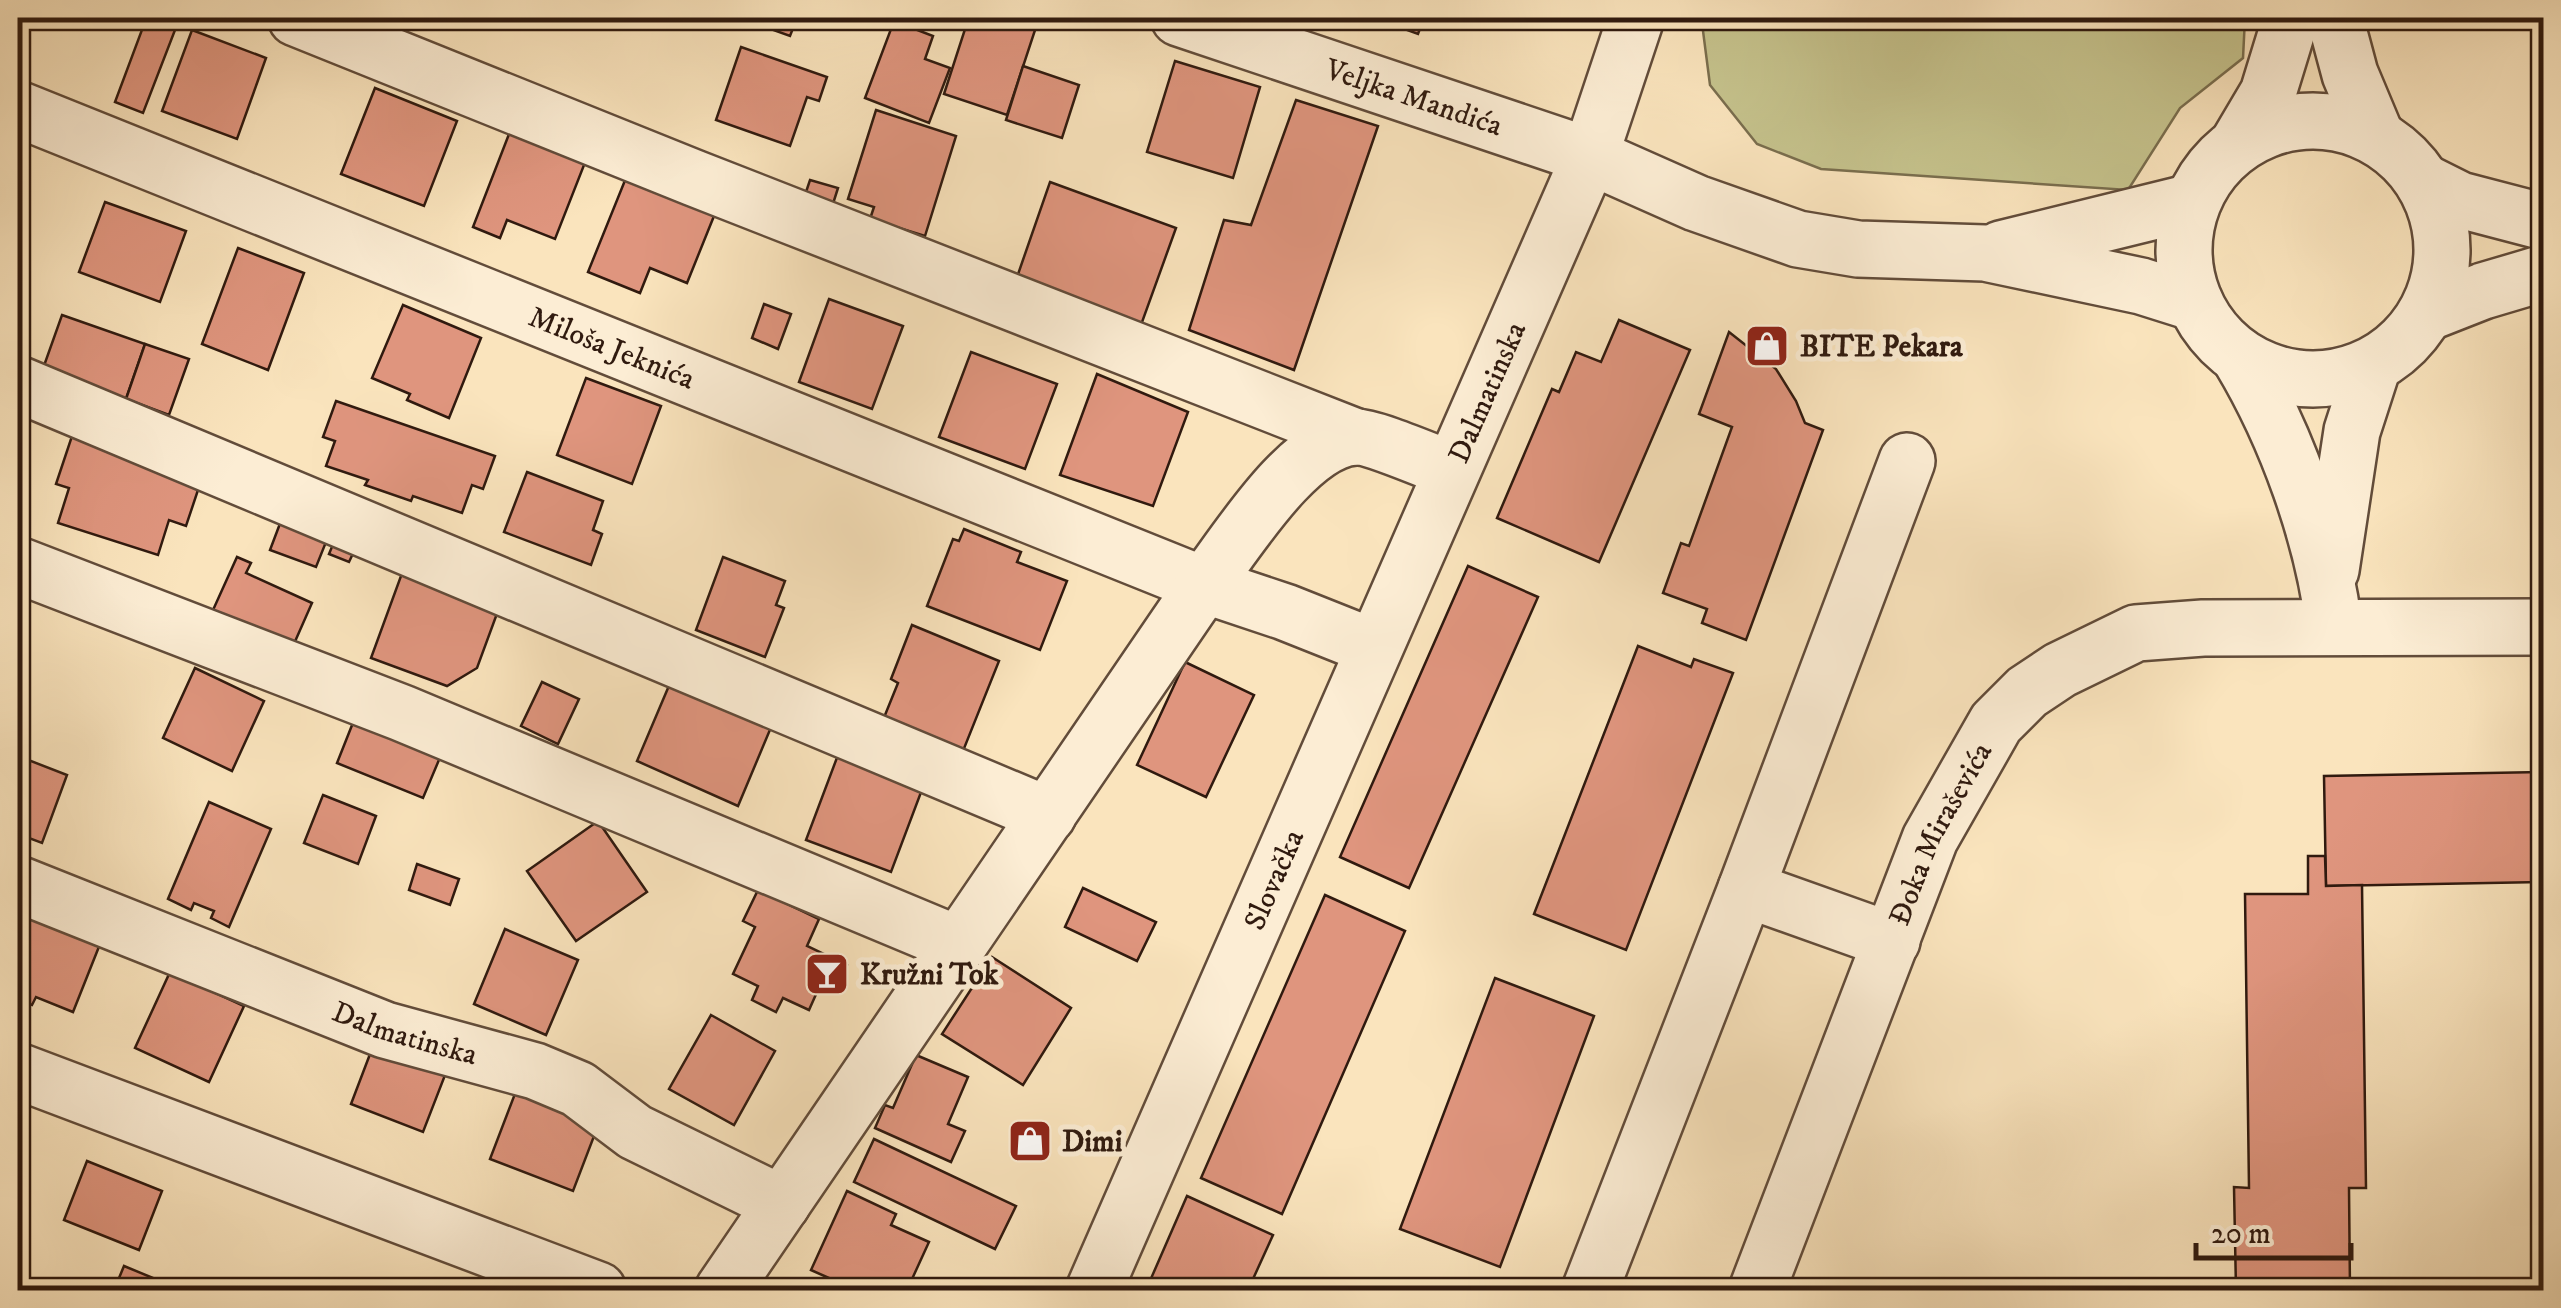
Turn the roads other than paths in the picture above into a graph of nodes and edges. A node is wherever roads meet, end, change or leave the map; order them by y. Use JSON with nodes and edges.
{"nodes":[{"id":1,"x":296,"y":18,"type":"edge"},
{"id":2,"x":1178,"y":18,"type":"edge"},
{"id":3,"x":1636,"y":18,"type":"edge"},
{"id":4,"x":2291,"y":18,"type":"edge"},
{"id":5,"x":2336,"y":18,"type":"edge"},
{"id":6,"x":18,"y":110,"type":"edge"},
{"id":7,"x":2376,"y":136,"type":"junction"},
{"id":8,"x":2239,"y":142,"type":"junction"},
{"id":9,"x":1590,"y":156,"type":"junction"},
{"id":10,"x":2424,"y":182,"type":"junction"},
{"id":11,"x":2192,"y":202,"type":"junction"},
{"id":12,"x":2544,"y":222,"type":"edge"},
{"id":13,"x":1985,"y":253,"type":"junction"},
{"id":14,"x":2544,"y":273,"type":"edge"},
{"id":15,"x":2195,"y":303,"type":"junction"},
{"id":16,"x":2427,"y":313,"type":"junction"},
{"id":17,"x":2240,"y":358,"type":"junction"},
{"id":18,"x":2373,"y":366,"type":"junction"},
{"id":19,"x":18,"y":384,"type":"edge"},
{"id":20,"x":1356,"y":437,"type":"junction"},
{"id":21,"x":1907,"y":460,"type":"dead end"},
{"id":22,"x":1450,"y":468,"type":"junction"},
{"id":23,"x":18,"y":565,"type":"edge"},
{"id":24,"x":1204,"y":585,"type":"junction"},
{"id":25,"x":2331,"y":605,"type":"junction"},
{"id":26,"x":2544,"y":627,"type":"edge"},
{"id":27,"x":1373,"y":647,"type":"junction"},
{"id":28,"x":1048,"y":814,"type":"junction"},
{"id":29,"x":18,"y":884,"type":"edge"},
{"id":30,"x":1746,"y":889,"type":"junction"},
{"id":31,"x":1892,"y":941,"type":"junction"},
{"id":32,"x":957,"y":944,"type":"junction"},
{"id":33,"x":18,"y":1070,"type":"edge"},
{"id":34,"x":782,"y":1204,"type":"junction"},
{"id":35,"x":598,"y":1290,"type":"edge"},
{"id":36,"x":723,"y":1290,"type":"edge"},
{"id":37,"x":1094,"y":1290,"type":"edge"},
{"id":38,"x":1590,"y":1290,"type":"edge"},
{"id":39,"x":1758,"y":1290,"type":"edge"}],
"edges":[{"from":1,"to":20,"type":"street","name":"Dalmatinska"},
{"from":2,"to":9,"type":"street","name":"Veljka Mandića"},
{"from":3,"to":9,"type":"street","name":"Dalmatinska"},
{"from":4,"to":8,"type":"street"},
{"from":5,"to":7,"type":"street"},
{"from":6,"to":24,"type":"street","name":"Miloša Jeknića"},
{"from":7,"to":8,"type":"street"},
{"from":7,"to":10,"type":"street"},
{"from":8,"to":11,"type":"street"},
{"from":9,"to":13,"type":"street","name":"Veljka Mandića"},
{"from":9,"to":22,"type":"street","name":"Dalmatinska"},
{"from":10,"to":12,"type":"street"},
{"from":10,"to":16,"type":"street"},
{"from":11,"to":13,"type":"street"},
{"from":11,"to":15,"type":"street"},
{"from":13,"to":15,"type":"street"},
{"from":14,"to":16,"type":"street"},
{"from":15,"to":17,"type":"street"},
{"from":16,"to":18,"type":"street"},
{"from":17,"to":18,"type":"street"},
{"from":17,"to":25,"type":"street"},
{"from":18,"to":25,"type":"street"},
{"from":19,"to":28,"type":"street"},
{"from":20,"to":22,"type":"street","name":"Dalmatinska"},
{"from":20,"to":24,"type":"street"},
{"from":21,"to":30,"type":"street"},
{"from":22,"to":27,"type":"street","name":"Slovačka"},
{"from":23,"to":32,"type":"street"},
{"from":24,"to":27,"type":"street"},
{"from":24,"to":28,"type":"street"},
{"from":25,"to":26,"type":"street","name":"Đoka Miraševića"},
{"from":25,"to":31,"type":"street","name":"Đoka Miraševića"},
{"from":27,"to":37,"type":"street","name":"Slovačka"},
{"from":28,"to":32,"type":"street"},
{"from":29,"to":34,"type":"street","name":"Dalmatinska"},
{"from":30,"to":31,"type":"street"},
{"from":30,"to":38,"type":"street"},
{"from":31,"to":39,"type":"street","name":"Đoka Miraševića"},
{"from":32,"to":34,"type":"street"},
{"from":33,"to":35,"type":"street"},
{"from":34,"to":36,"type":"street"}]}
